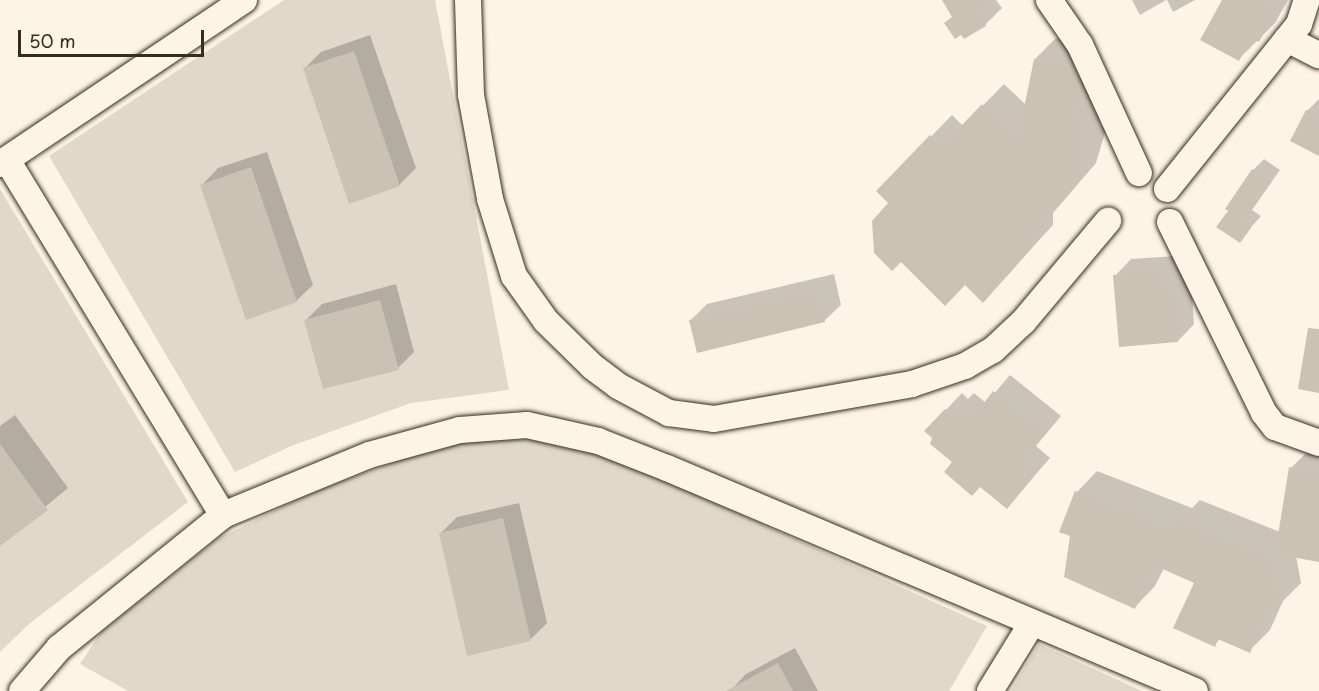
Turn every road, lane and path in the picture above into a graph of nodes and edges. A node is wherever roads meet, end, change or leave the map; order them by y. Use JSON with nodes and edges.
{"nodes":[{"id":1,"x":244,"y":0,"type":"edge"},
{"id":2,"x":468,"y":0,"type":"edge"},
{"id":3,"x":1049,"y":0,"type":"edge"},
{"id":4,"x":1307,"y":0,"type":"edge"},
{"id":5,"x":1287,"y":39,"type":"junction"},
{"id":6,"x":1319,"y":55,"type":"edge"},
{"id":7,"x":3,"y":162,"type":"edge"},
{"id":8,"x":1139,"y":173,"type":"dead end"},
{"id":9,"x":1167,"y":189,"type":"dead end"},
{"id":10,"x":1108,"y":221,"type":"dead end"},
{"id":11,"x":1170,"y":222,"type":"dead end"},
{"id":12,"x":1319,"y":443,"type":"edge"},
{"id":13,"x":223,"y":515,"type":"junction"},
{"id":14,"x":1032,"y":623,"type":"junction"},
{"id":15,"x":21,"y":691,"type":"edge"},
{"id":16,"x":990,"y":691,"type":"edge"},
{"id":17,"x":1195,"y":691,"type":"edge"}],
"edges":[{"from":1,"to":7,"type":"street"},
{"from":2,"to":10,"type":"street"},
{"from":3,"to":8,"type":"street"},
{"from":4,"to":5,"type":"street"},
{"from":5,"to":6,"type":"street"},
{"from":5,"to":9,"type":"street"},
{"from":7,"to":13,"type":"street"},
{"from":11,"to":12,"type":"street"},
{"from":13,"to":14,"type":"street"},
{"from":13,"to":15,"type":"street"},
{"from":14,"to":16,"type":"street"},
{"from":14,"to":17,"type":"street"}]}
